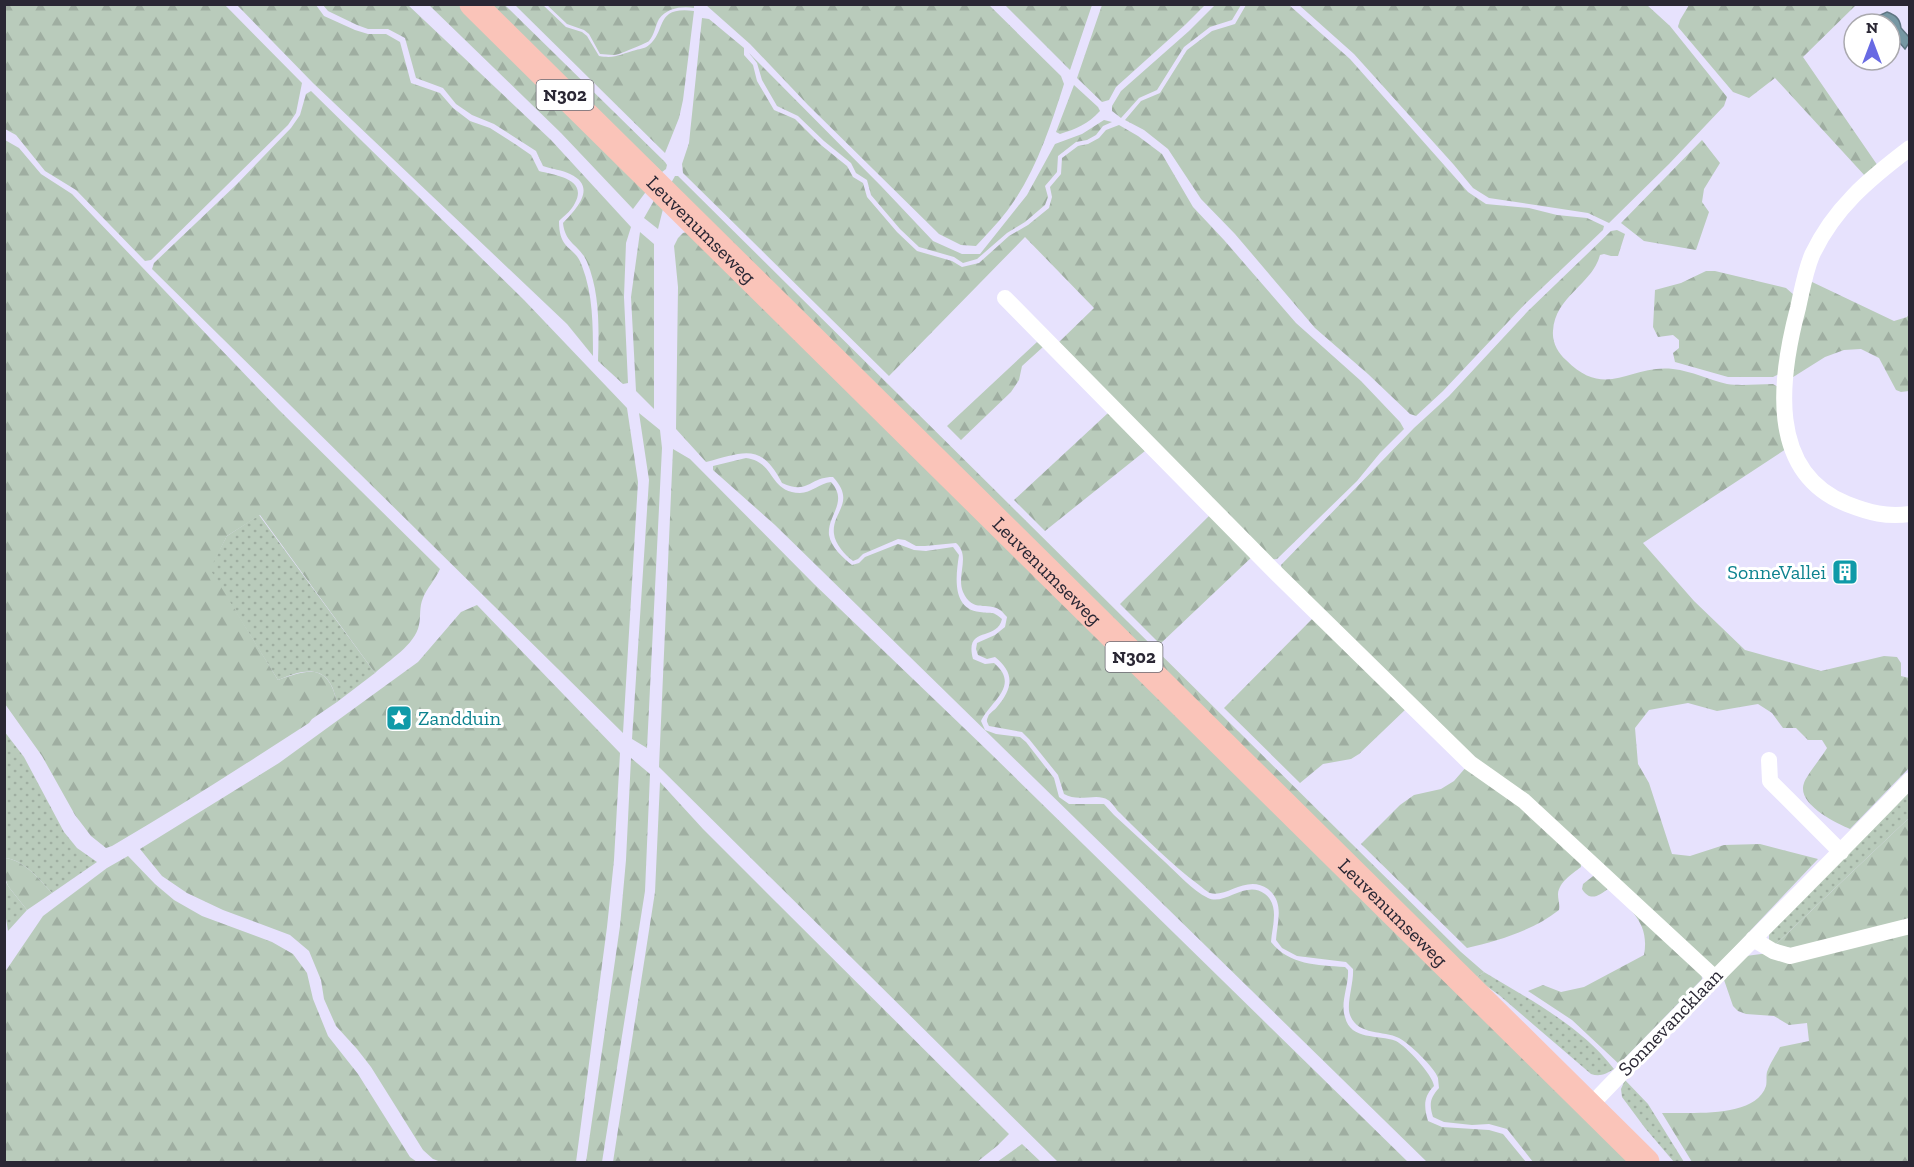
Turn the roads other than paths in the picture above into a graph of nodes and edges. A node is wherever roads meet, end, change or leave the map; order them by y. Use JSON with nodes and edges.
{"nodes":[{"id":1,"x":473,"y":4,"type":"edge"},
{"id":2,"x":1910,"y":148,"type":"edge"},
{"id":3,"x":1005,"y":298,"type":"dead end"},
{"id":4,"x":1910,"y":514,"type":"edge"},
{"id":5,"x":1769,"y":760,"type":"dead end"},
{"id":6,"x":1910,"y":780,"type":"edge"},
{"id":7,"x":1840,"y":852,"type":"junction"},
{"id":8,"x":1910,"y":926,"type":"edge"},
{"id":9,"x":1753,"y":939,"type":"junction"},
{"id":10,"x":1714,"y":977,"type":"junction"},
{"id":11,"x":1589,"y":1107,"type":"junction"},
{"id":12,"x":1646,"y":1162,"type":"edge"}],
"edges":[{"from":1,"to":11,"type":"main road","name":"Leuvenumseweg","number":"N302"},
{"from":2,"to":4,"type":"street"},
{"from":3,"to":10,"type":"street"},
{"from":5,"to":7,"type":"street"},
{"from":6,"to":7,"type":"street","name":"Sonnevancklaan"},
{"from":7,"to":9,"type":"street","name":"Sonnevancklaan"},
{"from":8,"to":9,"type":"street"},
{"from":9,"to":10,"type":"street","name":"Sonnevancklaan"},
{"from":10,"to":11,"type":"street","name":"Sonnevancklaan"},
{"from":11,"to":12,"type":"main road","name":"Leuvenumseweg","number":"N302"}]}
